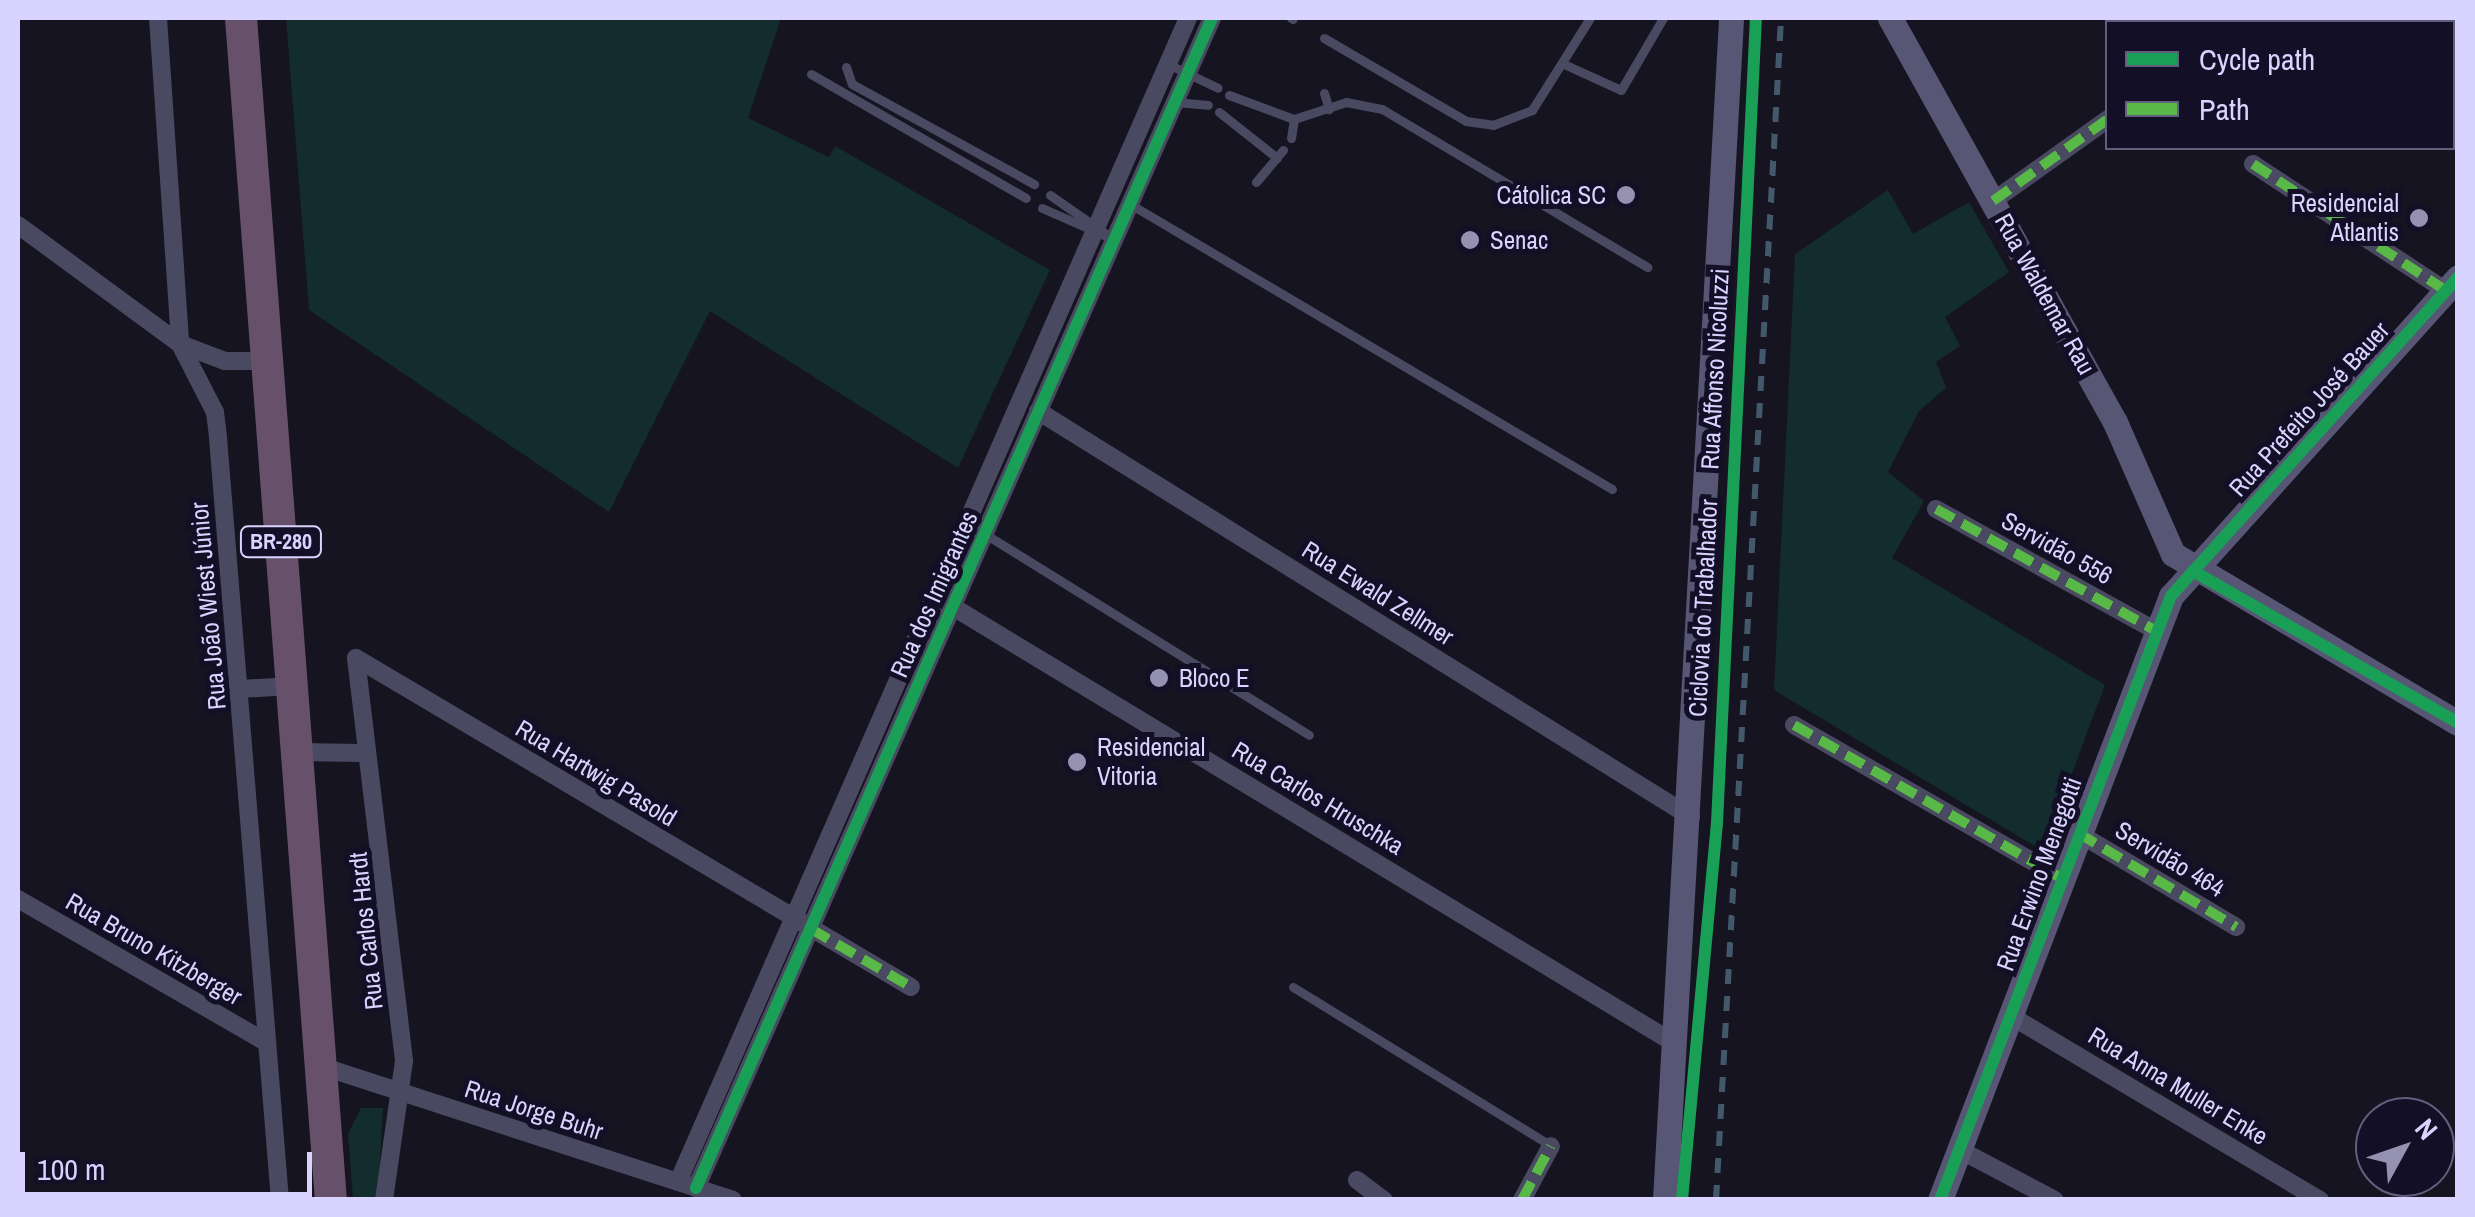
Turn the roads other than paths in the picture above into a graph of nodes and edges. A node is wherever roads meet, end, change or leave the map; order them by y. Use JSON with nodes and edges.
{"nodes":[{"id":1,"x":158,"y":18,"type":"edge"},
{"id":2,"x":242,"y":18,"type":"edge"},
{"id":3,"x":1188,"y":18,"type":"edge"},
{"id":4,"x":1212,"y":18,"type":"edge"},
{"id":5,"x":1590,"y":18,"type":"edge"},
{"id":6,"x":1663,"y":18,"type":"edge"},
{"id":7,"x":1731,"y":18,"type":"edge"},
{"id":8,"x":1890,"y":18,"type":"edge"},
{"id":9,"x":1324,"y":38,"type":"dead end"},
{"id":10,"x":1566,"y":65,"type":"junction"},
{"id":11,"x":1177,"y":66,"type":"junction"},
{"id":12,"x":846,"y":67,"type":"dead end"},
{"id":13,"x":811,"y":74,"type":"dead end"},
{"id":14,"x":1218,"y":88,"type":"dead end"},
{"id":15,"x":1324,"y":93,"type":"dead end"},
{"id":16,"x":1230,"y":96,"type":"dead end"},
{"id":17,"x":1172,"y":103,"type":"junction"},
{"id":18,"x":1208,"y":105,"type":"dead end"},
{"id":19,"x":1329,"y":109,"type":"junction"},
{"id":20,"x":1219,"y":112,"type":"dead end"},
{"id":21,"x":1294,"y":119,"type":"junction"},
{"id":22,"x":2105,"y":121,"type":"edge"},
{"id":23,"x":1290,"y":138,"type":"dead end"},
{"id":24,"x":2253,"y":164,"type":"dead end"},
{"id":25,"x":1256,"y":182,"type":"dead end"},
{"id":26,"x":1034,"y":184,"type":"dead end"},
{"id":27,"x":1050,"y":195,"type":"dead end"},
{"id":28,"x":1026,"y":198,"type":"dead end"},
{"id":29,"x":1993,"y":200,"type":"junction"},
{"id":30,"x":1130,"y":204,"type":"junction"},
{"id":31,"x":1042,"y":208,"type":"dead end"},
{"id":32,"x":18,"y":225,"type":"edge"},
{"id":33,"x":1096,"y":231,"type":"junction"},
{"id":34,"x":1113,"y":239,"type":"junction"},
{"id":35,"x":1647,"y":266,"type":"dead end"},
{"id":36,"x":2451,"y":284,"type":"edge"},
{"id":37,"x":180,"y":344,"type":"junction"},
{"id":38,"x":267,"y":361,"type":"junction"},
{"id":39,"x":1038,"y":412,"type":"junction"},
{"id":40,"x":1612,"y":489,"type":"dead end"},
{"id":41,"x":1936,"y":509,"type":"dead end"},
{"id":42,"x":984,"y":534,"type":"junction"},
{"id":43,"x":2193,"y":571,"type":"junction"},
{"id":44,"x":936,"y":597,"type":"junction"},
{"id":45,"x":953,"y":606,"type":"junction"},
{"id":46,"x":2154,"y":630,"type":"junction"},
{"id":47,"x":356,"y":658,"type":"joint"},
{"id":48,"x":292,"y":686,"type":"junction"},
{"id":49,"x":240,"y":690,"type":"junction"},
{"id":50,"x":2458,"y":723,"type":"edge"},
{"id":51,"x":891,"y":724,"type":"junction"},
{"id":52,"x":1794,"y":725,"type":"dead end"},
{"id":53,"x":1309,"y":734,"type":"dead end"},
{"id":54,"x":296,"y":752,"type":"junction"},
{"id":55,"x":363,"y":754,"type":"junction"},
{"id":56,"x":1691,"y":817,"type":"junction"},
{"id":57,"x":2078,"y":834,"type":"junction"},
{"id":58,"x":2062,"y":878,"type":"junction"},
{"id":59,"x":18,"y":900,"type":"edge"},
{"id":60,"x":802,"y":925,"type":"junction"},
{"id":61,"x":2236,"y":927,"type":"dead end"},
{"id":62,"x":911,"y":987,"type":"dead end"},
{"id":63,"x":1293,"y":987,"type":"dead end"},
{"id":64,"x":2011,"y":1016,"type":"junction"},
{"id":65,"x":266,"y":1042,"type":"junction"},
{"id":66,"x":1674,"y":1044,"type":"junction"},
{"id":67,"x":321,"y":1066,"type":"junction"},
{"id":68,"x":398,"y":1093,"type":"junction"},
{"id":69,"x":1551,"y":1146,"type":"joint"},
{"id":70,"x":1960,"y":1150,"type":"junction"},
{"id":71,"x":1357,"y":1180,"type":"dead end"},
{"id":72,"x":687,"y":1185,"type":"junction"},
{"id":73,"x":280,"y":1200,"type":"edge"},
{"id":74,"x":331,"y":1200,"type":"edge"},
{"id":75,"x":384,"y":1200,"type":"edge"},
{"id":76,"x":733,"y":1200,"type":"edge"},
{"id":77,"x":1384,"y":1200,"type":"edge"},
{"id":78,"x":1522,"y":1200,"type":"edge"},
{"id":79,"x":1665,"y":1200,"type":"edge"},
{"id":80,"x":1940,"y":1200,"type":"edge"},
{"id":81,"x":2055,"y":1200,"type":"edge"},
{"id":82,"x":2320,"y":1200,"type":"edge"}],
"edges":[{"from":1,"to":37,"type":"street","name":"Rua João Wiest Júnior"},
{"from":2,"to":38,"type":"highway","number":"BR-280"},
{"from":3,"to":11,"type":"street","name":"Rua dos Imigrantes"},
{"from":4,"to":11,"type":"street","name":"Rua dos Imigrantes"},
{"from":5,"to":10,"type":"lane"},
{"from":6,"to":10,"type":"lane"},
{"from":7,"to":56,"type":"street","name":"Rua Affonso Nicoluzzi"},
{"from":8,"to":29,"type":"street","name":"Rua Waldemar Rau"},
{"from":9,"to":10,"type":"lane"},
{"from":11,"to":14,"type":"lane"},
{"from":11,"to":17,"type":"street","name":"Rua dos Imigrantes"},
{"from":11,"to":33,"type":"street","name":"Rua dos Imigrantes"},
{"from":12,"to":26,"type":"lane"},
{"from":13,"to":28,"type":"lane"},
{"from":15,"to":19,"type":"lane"},
{"from":16,"to":21,"type":"lane"},
{"from":17,"to":18,"type":"lane"},
{"from":17,"to":30,"type":"street","name":"Rua dos Imigrantes"},
{"from":19,"to":21,"type":"lane"},
{"from":19,"to":35,"type":"lane"},
{"from":20,"to":25,"type":"lane"},
{"from":21,"to":23,"type":"lane"},
{"from":22,"to":29,"type":"street"},
{"from":24,"to":36,"type":"street"},
{"from":27,"to":33,"type":"lane"},
{"from":29,"to":43,"type":"street","name":"Rua Waldemar Rau"},
{"from":30,"to":34,"type":"street","name":"Rua dos Imigrantes"},
{"from":30,"to":40,"type":"lane"},
{"from":31,"to":33,"type":"lane"},
{"from":32,"to":37,"type":"street"},
{"from":33,"to":34,"type":"lane"},
{"from":33,"to":44,"type":"street","name":"Rua dos Imigrantes"},
{"from":34,"to":39,"type":"street","name":"Rua dos Imigrantes"},
{"from":36,"to":43,"type":"street","name":"Rua Prefeito José Bauer"},
{"from":37,"to":38,"type":"street"},
{"from":37,"to":49,"type":"street","name":"Rua João Wiest Júnior"},
{"from":38,"to":48,"type":"highway","number":"BR-280"},
{"from":39,"to":42,"type":"street","name":"Rua dos Imigrantes"},
{"from":39,"to":56,"type":"street","name":"Rua Ewald Zellmer"},
{"from":41,"to":46,"type":"street","name":"Servidão 556"},
{"from":42,"to":45,"type":"street","name":"Rua dos Imigrantes"},
{"from":42,"to":53,"type":"lane"},
{"from":43,"to":46,"type":"street","name":"Rua Erwino Menegotti"},
{"from":43,"to":50,"type":"street"},
{"from":44,"to":45,"type":"street","name":"Rua Carlos Hruschka"},
{"from":44,"to":51,"type":"street","name":"Rua dos Imigrantes"},
{"from":45,"to":51,"type":"street","name":"Rua dos Imigrantes"},
{"from":45,"to":66,"type":"street","name":"Rua Carlos Hruschka"},
{"from":46,"to":57,"type":"street","name":"Rua Erwino Menegotti"},
{"from":47,"to":55,"type":"street","name":"Rua Carlos Hardt"},
{"from":47,"to":60,"type":"street","name":"Rua Hartwig Pasold"},
{"from":48,"to":49,"type":"street"},
{"from":48,"to":54,"type":"highway","number":"BR-280"},
{"from":49,"to":65,"type":"street","name":"Rua João Wiest Júnior"},
{"from":51,"to":60,"type":"street","name":"Rua dos Imigrantes"},
{"from":52,"to":58,"type":"street"},
{"from":54,"to":55,"type":"street"},
{"from":54,"to":67,"type":"highway","number":"BR-280"},
{"from":55,"to":68,"type":"street","name":"Rua Carlos Hardt"},
{"from":56,"to":66,"type":"street","name":"Rua Affonso Nicoluzzi"},
{"from":57,"to":58,"type":"street","name":"Rua Erwino Menegotti"},
{"from":57,"to":61,"type":"street","name":"Servidão 464"},
{"from":58,"to":64,"type":"street","name":"Rua Erwino Menegotti"},
{"from":59,"to":65,"type":"street","name":"Rua Bruno Kitzberger"},
{"from":60,"to":62,"type":"street","name":"Rua Hartwig Pasold"},
{"from":60,"to":72,"type":"street","name":"Rua dos Imigrantes"},
{"from":63,"to":69,"type":"lane"},
{"from":64,"to":70,"type":"street","name":"Rua Erwino Menegotti"},
{"from":64,"to":82,"type":"street","name":"Rua Anna Muller Enke"},
{"from":65,"to":73,"type":"street","name":"Rua João Wiest Júnior"},
{"from":66,"to":79,"type":"street","name":"Rua Affonso Nicoluzzi"},
{"from":67,"to":68,"type":"street","name":"Rua Jorge Buhr"},
{"from":67,"to":74,"type":"highway","number":"BR-280"},
{"from":68,"to":72,"type":"street","name":"Rua Jorge Buhr"},
{"from":68,"to":75,"type":"street","name":"Rua Carlos Hardt"},
{"from":69,"to":78,"type":"street"},
{"from":70,"to":80,"type":"street","name":"Rua Erwino Menegotti"},
{"from":70,"to":81,"type":"street"},
{"from":71,"to":77,"type":"street"},
{"from":72,"to":76,"type":"street","name":"Rua Jorge Buhr"}]}
